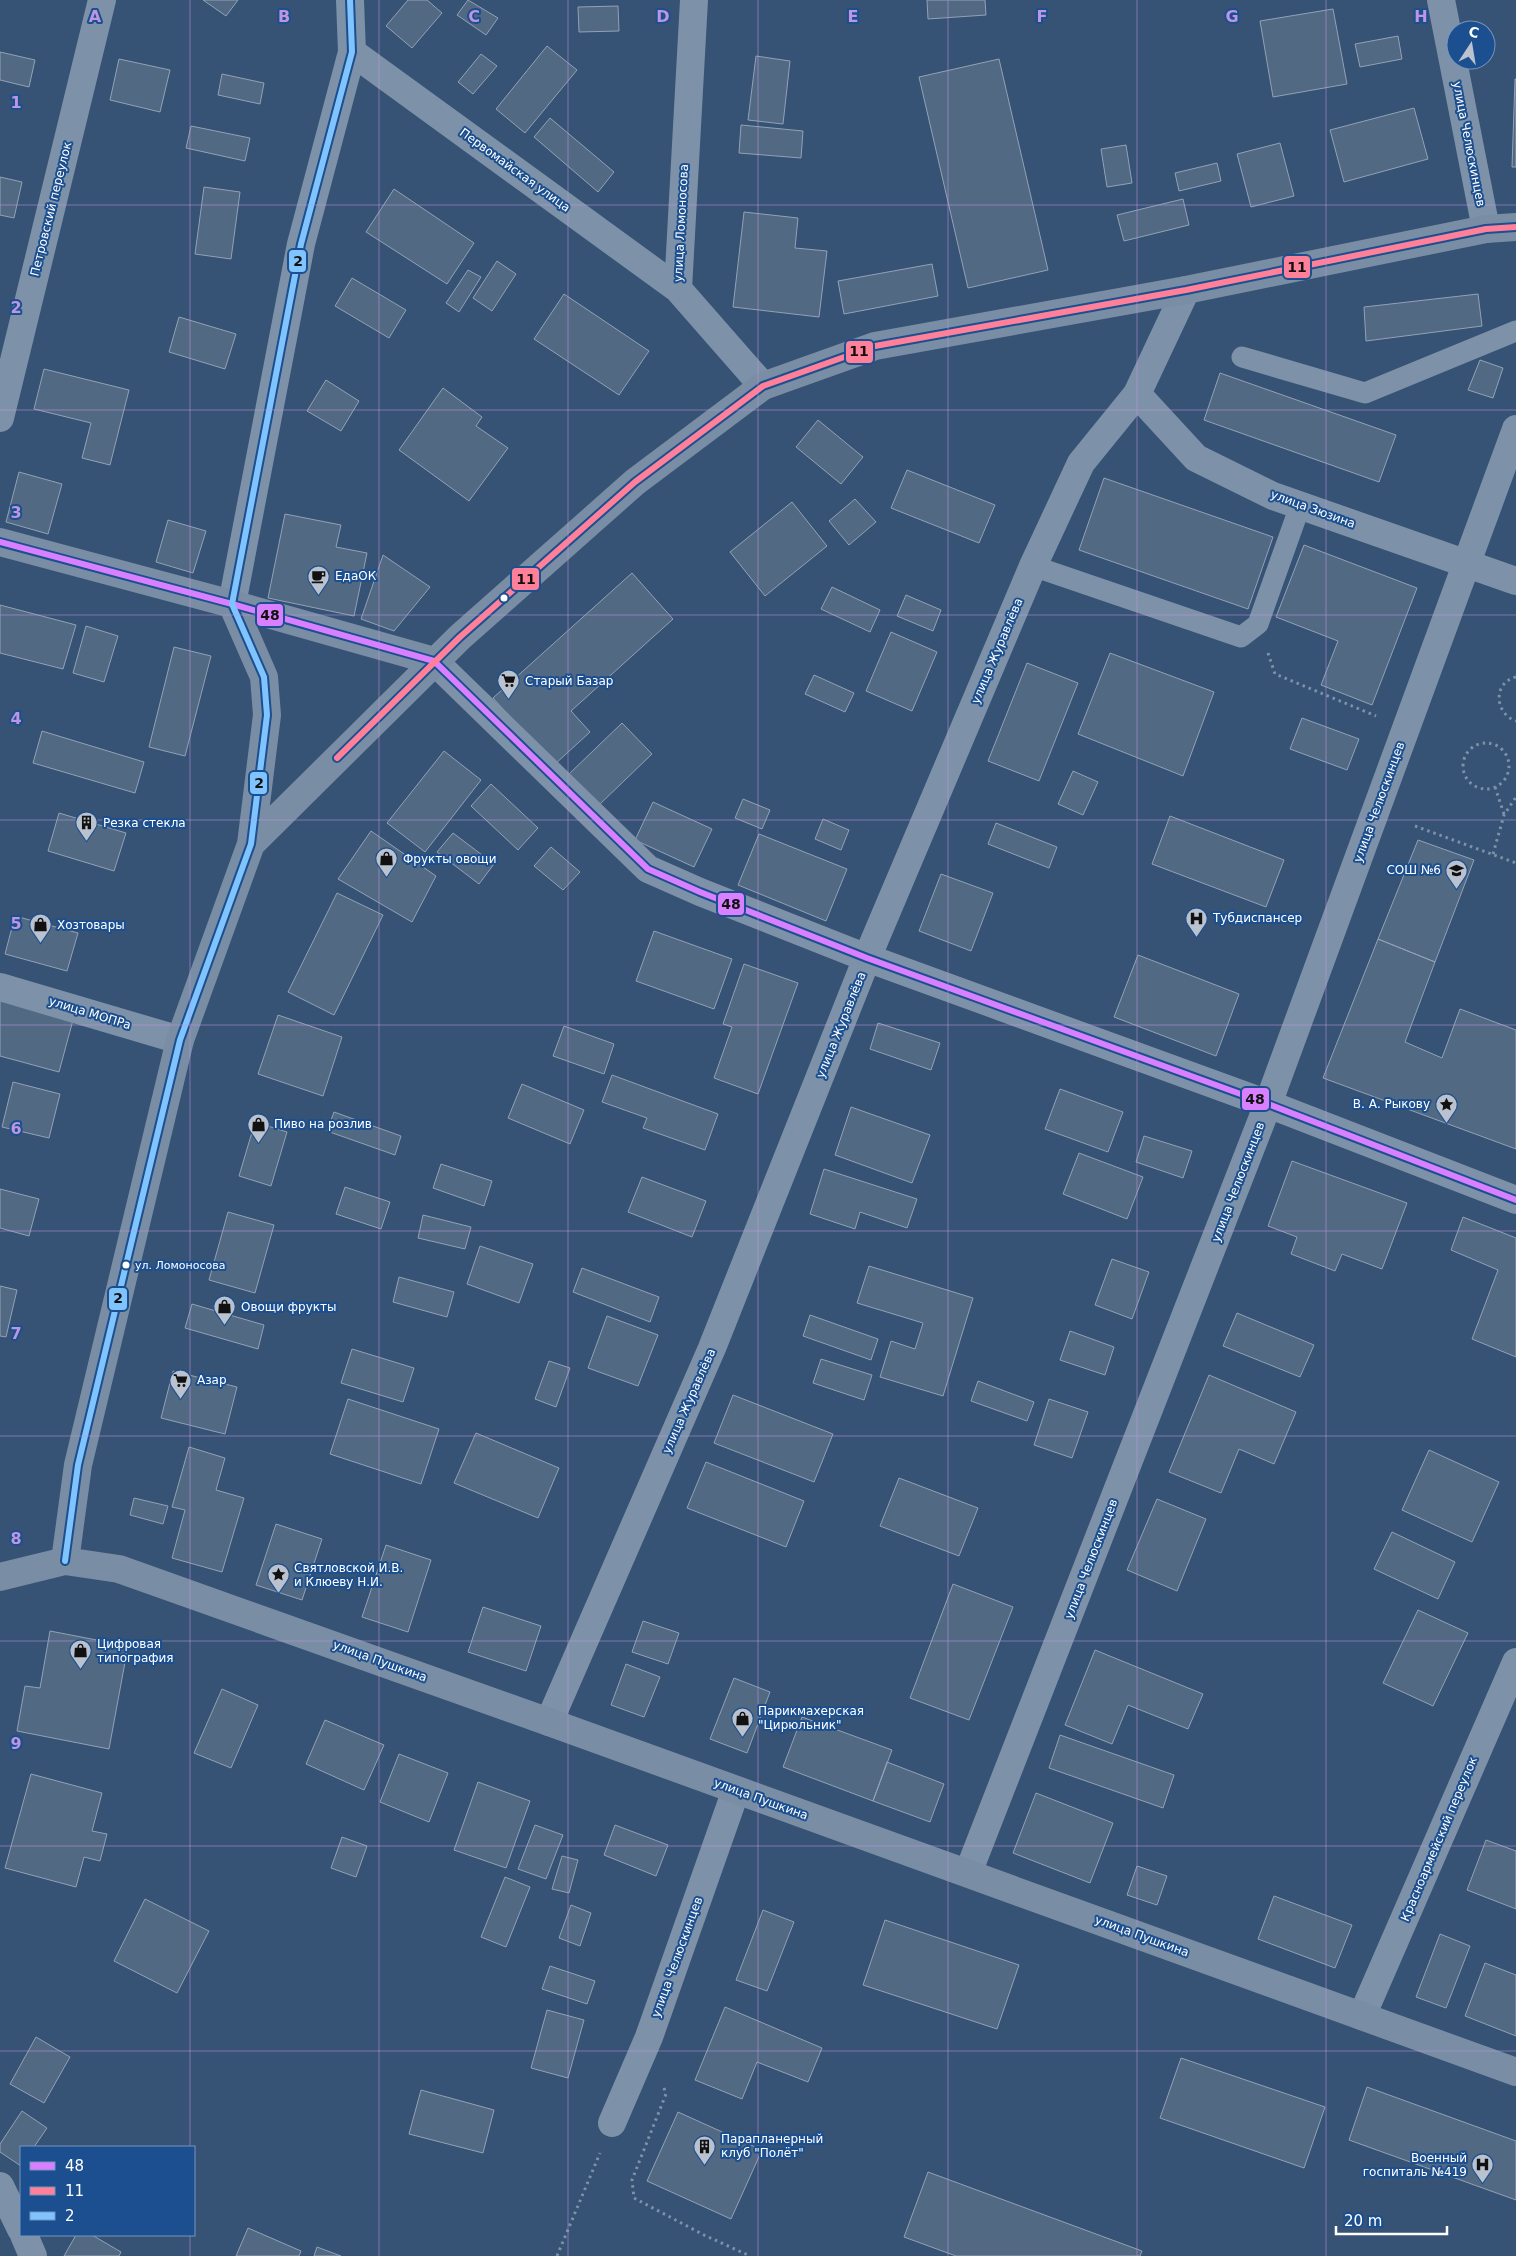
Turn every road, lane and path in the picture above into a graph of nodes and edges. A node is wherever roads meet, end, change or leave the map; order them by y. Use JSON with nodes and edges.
{"nodes":[{"id":1,"x":102,"y":0,"type":"edge"},
{"id":2,"x":350,"y":0,"type":"edge"},
{"id":3,"x":694,"y":0,"type":"edge"},
{"id":4,"x":1441,"y":0,"type":"edge"},
{"id":5,"x":352,"y":52,"type":"junction"},
{"id":6,"x":1516,"y":227,"type":"edge"},
{"id":7,"x":1486,"y":229,"type":"junction"},
{"id":8,"x":678,"y":289,"type":"junction"},
{"id":9,"x":1186,"y":290,"type":"junction"},
{"id":10,"x":1516,"y":331,"type":"edge"},
{"id":11,"x":1242,"y":356,"type":"dead end"},
{"id":12,"x":763,"y":386,"type":"junction"},
{"id":13,"x":1137,"y":394,"type":"junction"},
{"id":14,"x":0,"y":418,"type":"edge"},
{"id":15,"x":1516,"y":429,"type":"edge"},
{"id":16,"x":1300,"y":506,"type":"junction"},
{"id":17,"x":0,"y":542,"type":"edge"},
{"id":18,"x":1467,"y":563,"type":"junction"},
{"id":19,"x":1033,"y":566,"type":"junction"},
{"id":20,"x":1516,"y":581,"type":"edge"},
{"id":21,"x":232,"y":604,"type":"junction"},
{"id":22,"x":1258,"y":624,"type":"junction"},
{"id":23,"x":434,"y":661,"type":"junction"},
{"id":24,"x":1516,"y":677,"type":"edge"},
{"id":25,"x":1516,"y":721,"type":"edge"},
{"id":26,"x":1406,"y":728,"type":"junction"},
{"id":27,"x":1495,"y":786,"type":"junction"},
{"id":28,"x":1515,"y":800,"type":"edge"},
{"id":29,"x":1504,"y":815,"type":"junction"},
{"id":30,"x":1415,"y":826,"type":"dead end"},
{"id":31,"x":251,"y":844,"type":"junction"},
{"id":32,"x":1493,"y":854,"type":"junction"},
{"id":33,"x":1516,"y":862,"type":"edge"},
{"id":34,"x":868,"y":958,"type":"junction"},
{"id":35,"x":0,"y":987,"type":"edge"},
{"id":36,"x":180,"y":1040,"type":"junction"},
{"id":37,"x":1268,"y":1104,"type":"junction"},
{"id":38,"x":1516,"y":1200,"type":"edge"},
{"id":39,"x":65,"y":1561,"type":"junction"},
{"id":40,"x":0,"y":1577,"type":"edge"},
{"id":41,"x":1516,"y":1662,"type":"edge"},
{"id":42,"x":549,"y":1722,"type":"junction"},
{"id":43,"x":736,"y":1790,"type":"junction"},
{"id":44,"x":968,"y":1873,"type":"junction"},
{"id":45,"x":1362,"y":2016,"type":"junction"},
{"id":46,"x":1516,"y":2072,"type":"edge"},
{"id":47,"x":663,"y":2085,"type":"dead end"},
{"id":48,"x":612,"y":2123,"type":"joint"},
{"id":49,"x":0,"y":2186,"type":"edge"},
{"id":50,"x":20,"y":2228,"type":"edge"},
{"id":51,"x":24,"y":2236,"type":"edge"},
{"id":52,"x":33,"y":2256,"type":"edge"},
{"id":53,"x":557,"y":2256,"type":"edge"},
{"id":54,"x":750,"y":2256,"type":"edge"}],
"edges":[{"from":1,"to":14,"type":"street","name":"Петровский переулок"},
{"from":2,"to":5,"type":"street"},
{"from":3,"to":8,"type":"street","name":"улица Ломоносова"},
{"from":4,"to":7,"type":"street","name":"улица Челюскинцев"},
{"from":5,"to":8,"type":"street","name":"Первомайская улица"},
{"from":5,"to":21,"type":"street"},
{"from":6,"to":7,"type":"main road"},
{"from":7,"to":9,"type":"main road"},
{"from":8,"to":12,"type":"street","name":"улица Ломоносова"},
{"from":9,"to":12,"type":"main road"},
{"from":9,"to":13,"type":"street","name":"улица Журавлёва"},
{"from":10,"to":11,"type":"lane"},
{"from":12,"to":23,"type":"main road"},
{"from":13,"to":16,"type":"street","name":"улица Зюзина"},
{"from":13,"to":19,"type":"street","name":"улица Журавлёва"},
{"from":15,"to":18,"type":"street","name":"улица Челюскинцев"},
{"from":16,"to":18,"type":"street","name":"улица Зюзина"},
{"from":16,"to":22,"type":"lane"},
{"from":17,"to":21,"type":"main road"},
{"from":18,"to":20,"type":"street","name":"улица Зюзина"},
{"from":18,"to":26,"type":"street","name":"улица Челюскинцев"},
{"from":19,"to":22,"type":"lane"},
{"from":19,"to":34,"type":"street","name":"улица Журавлёва"},
{"from":21,"to":23,"type":"main road"},
{"from":21,"to":31,"type":"main road"},
{"from":22,"to":26,"type":"path"},
{"from":23,"to":31,"type":"main road"},
{"from":23,"to":34,"type":"street"},
{"from":24,"to":25,"type":"path"},
{"from":26,"to":37,"type":"street","name":"улица Челюскинцев"},
{"from":27,"to":27,"type":"path"},
{"from":27,"to":29,"type":"path"},
{"from":28,"to":29,"type":"path"},
{"from":29,"to":32,"type":"path"},
{"from":30,"to":32,"type":"path"},
{"from":31,"to":36,"type":"main road"},
{"from":32,"to":33,"type":"path"},
{"from":34,"to":37,"type":"street"},
{"from":34,"to":42,"type":"street","name":"улица Журавлёва"},
{"from":35,"to":36,"type":"street","name":"улица МОПРа"},
{"from":36,"to":39,"type":"main road"},
{"from":37,"to":38,"type":"street"},
{"from":37,"to":44,"type":"street","name":"улица Челюскинцев"},
{"from":39,"to":40,"type":"main road","name":"улица Пушкина"},
{"from":39,"to":42,"type":"main road","name":"улица Пушкина"},
{"from":41,"to":45,"type":"street","name":"Красноармейский переулок"},
{"from":42,"to":43,"type":"main road","name":"улица Пушкина"},
{"from":43,"to":44,"type":"main road","name":"улица Пушкина"},
{"from":43,"to":48,"type":"street","name":"улица Челюскинцев"},
{"from":44,"to":45,"type":"main road","name":"улица Пушкина"},
{"from":45,"to":46,"type":"main road","name":"улица Пушкина"},
{"from":47,"to":54,"type":"path"},
{"from":48,"to":53,"type":"path"},
{"from":49,"to":50,"type":"street"},
{"from":51,"to":52,"type":"street"}]}
